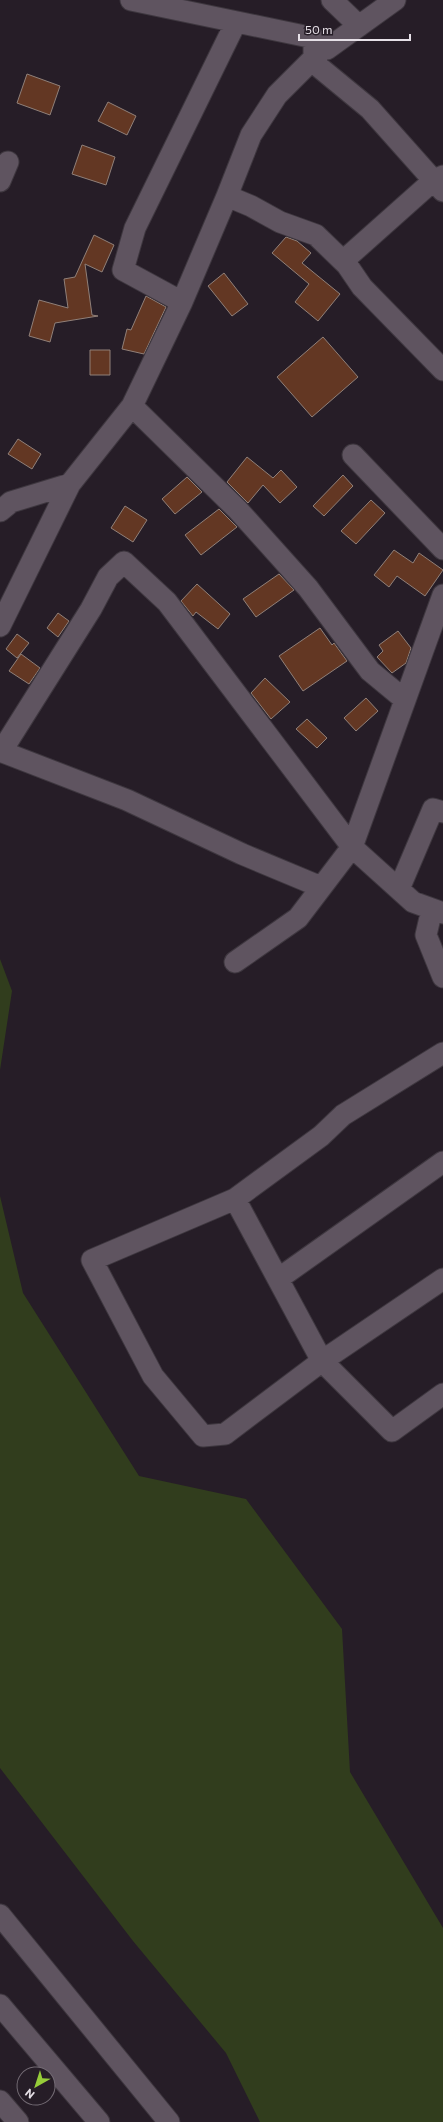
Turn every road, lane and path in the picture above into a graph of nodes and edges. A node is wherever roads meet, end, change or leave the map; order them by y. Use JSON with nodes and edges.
{"nodes":[{"id":1,"x":131,"y":0,"type":"edge"},
{"id":2,"x":332,"y":0,"type":"edge"},
{"id":3,"x":395,"y":0,"type":"edge"},
{"id":4,"x":236,"y":22,"type":"junction"},
{"id":5,"x":359,"y":26,"type":"junction"},
{"id":6,"x":314,"y":48,"type":"junction"},
{"id":7,"x":8,"y":162,"type":"dead end"},
{"id":8,"x":0,"y":181,"type":"edge"},
{"id":9,"x":440,"y":183,"type":"edge"},
{"id":10,"x":227,"y":196,"type":"junction"},
{"id":11,"x":343,"y":261,"type":"junction"},
{"id":12,"x":182,"y":302,"type":"junction"},
{"id":13,"x":443,"y":370,"type":"edge"},
{"id":14,"x":132,"y":406,"type":"junction"},
{"id":15,"x":353,"y":455,"type":"dead end"},
{"id":16,"x":70,"y":484,"type":"junction"},
{"id":17,"x":0,"y":510,"type":"edge"},
{"id":18,"x":443,"y":550,"type":"edge"},
{"id":19,"x":443,"y":595,"type":"edge"},
{"id":20,"x":0,"y":626,"type":"edge"},
{"id":21,"x":405,"y":700,"type":"junction"},
{"id":22,"x":0,"y":751,"type":"edge"},
{"id":23,"x":443,"y":812,"type":"edge"},
{"id":24,"x":352,"y":847,"type":"junction"},
{"id":25,"x":321,"y":887,"type":"junction"},
{"id":26,"x":399,"y":889,"type":"junction"},
{"id":27,"x":438,"y":911,"type":"edge"},
{"id":28,"x":235,"y":962,"type":"dead end"},
{"id":29,"x":443,"y":977,"type":"edge"},
{"id":30,"x":443,"y":1053,"type":"edge"},
{"id":31,"x":443,"y":1162,"type":"edge"},
{"id":32,"x":234,"y":1199,"type":"junction"},
{"id":33,"x":278,"y":1279,"type":"junction"},
{"id":34,"x":443,"y":1279,"type":"edge"},
{"id":35,"x":322,"y":1361,"type":"junction"},
{"id":36,"x":443,"y":1394,"type":"edge"},
{"id":37,"x":0,"y":1915,"type":"edge"},
{"id":38,"x":0,"y":2005,"type":"edge"},
{"id":39,"x":0,"y":2100,"type":"edge"},
{"id":40,"x":18,"y":2122,"type":"edge"},
{"id":41,"x":99,"y":2122,"type":"edge"},
{"id":42,"x":169,"y":2122,"type":"edge"}],
"edges":[{"from":1,"to":4,"type":"street"},
{"from":2,"to":5,"type":"street"},
{"from":3,"to":5,"type":"street"},
{"from":4,"to":6,"type":"street"},
{"from":4,"to":12,"type":"street"},
{"from":5,"to":6,"type":"street"},
{"from":6,"to":9,"type":"street"},
{"from":6,"to":10,"type":"street"},
{"from":7,"to":8,"type":"street"},
{"from":9,"to":11,"type":"street"},
{"from":10,"to":11,"type":"street"},
{"from":10,"to":12,"type":"street"},
{"from":11,"to":13,"type":"street"},
{"from":12,"to":14,"type":"street"},
{"from":14,"to":16,"type":"street"},
{"from":14,"to":21,"type":"street"},
{"from":15,"to":18,"type":"street"},
{"from":16,"to":17,"type":"street"},
{"from":16,"to":20,"type":"street"},
{"from":19,"to":21,"type":"street"},
{"from":21,"to":24,"type":"street"},
{"from":22,"to":24,"type":"street"},
{"from":22,"to":25,"type":"street"},
{"from":23,"to":26,"type":"street"},
{"from":24,"to":25,"type":"street"},
{"from":24,"to":26,"type":"street"},
{"from":25,"to":28,"type":"street"},
{"from":26,"to":27,"type":"street"},
{"from":27,"to":29,"type":"street"},
{"from":30,"to":32,"type":"street"},
{"from":31,"to":33,"type":"street"},
{"from":32,"to":33,"type":"street"},
{"from":32,"to":35,"type":"street"},
{"from":33,"to":35,"type":"street"},
{"from":34,"to":35,"type":"street"},
{"from":35,"to":36,"type":"street"},
{"from":37,"to":42,"type":"street"},
{"from":38,"to":41,"type":"street"},
{"from":39,"to":40,"type":"street"}]}
